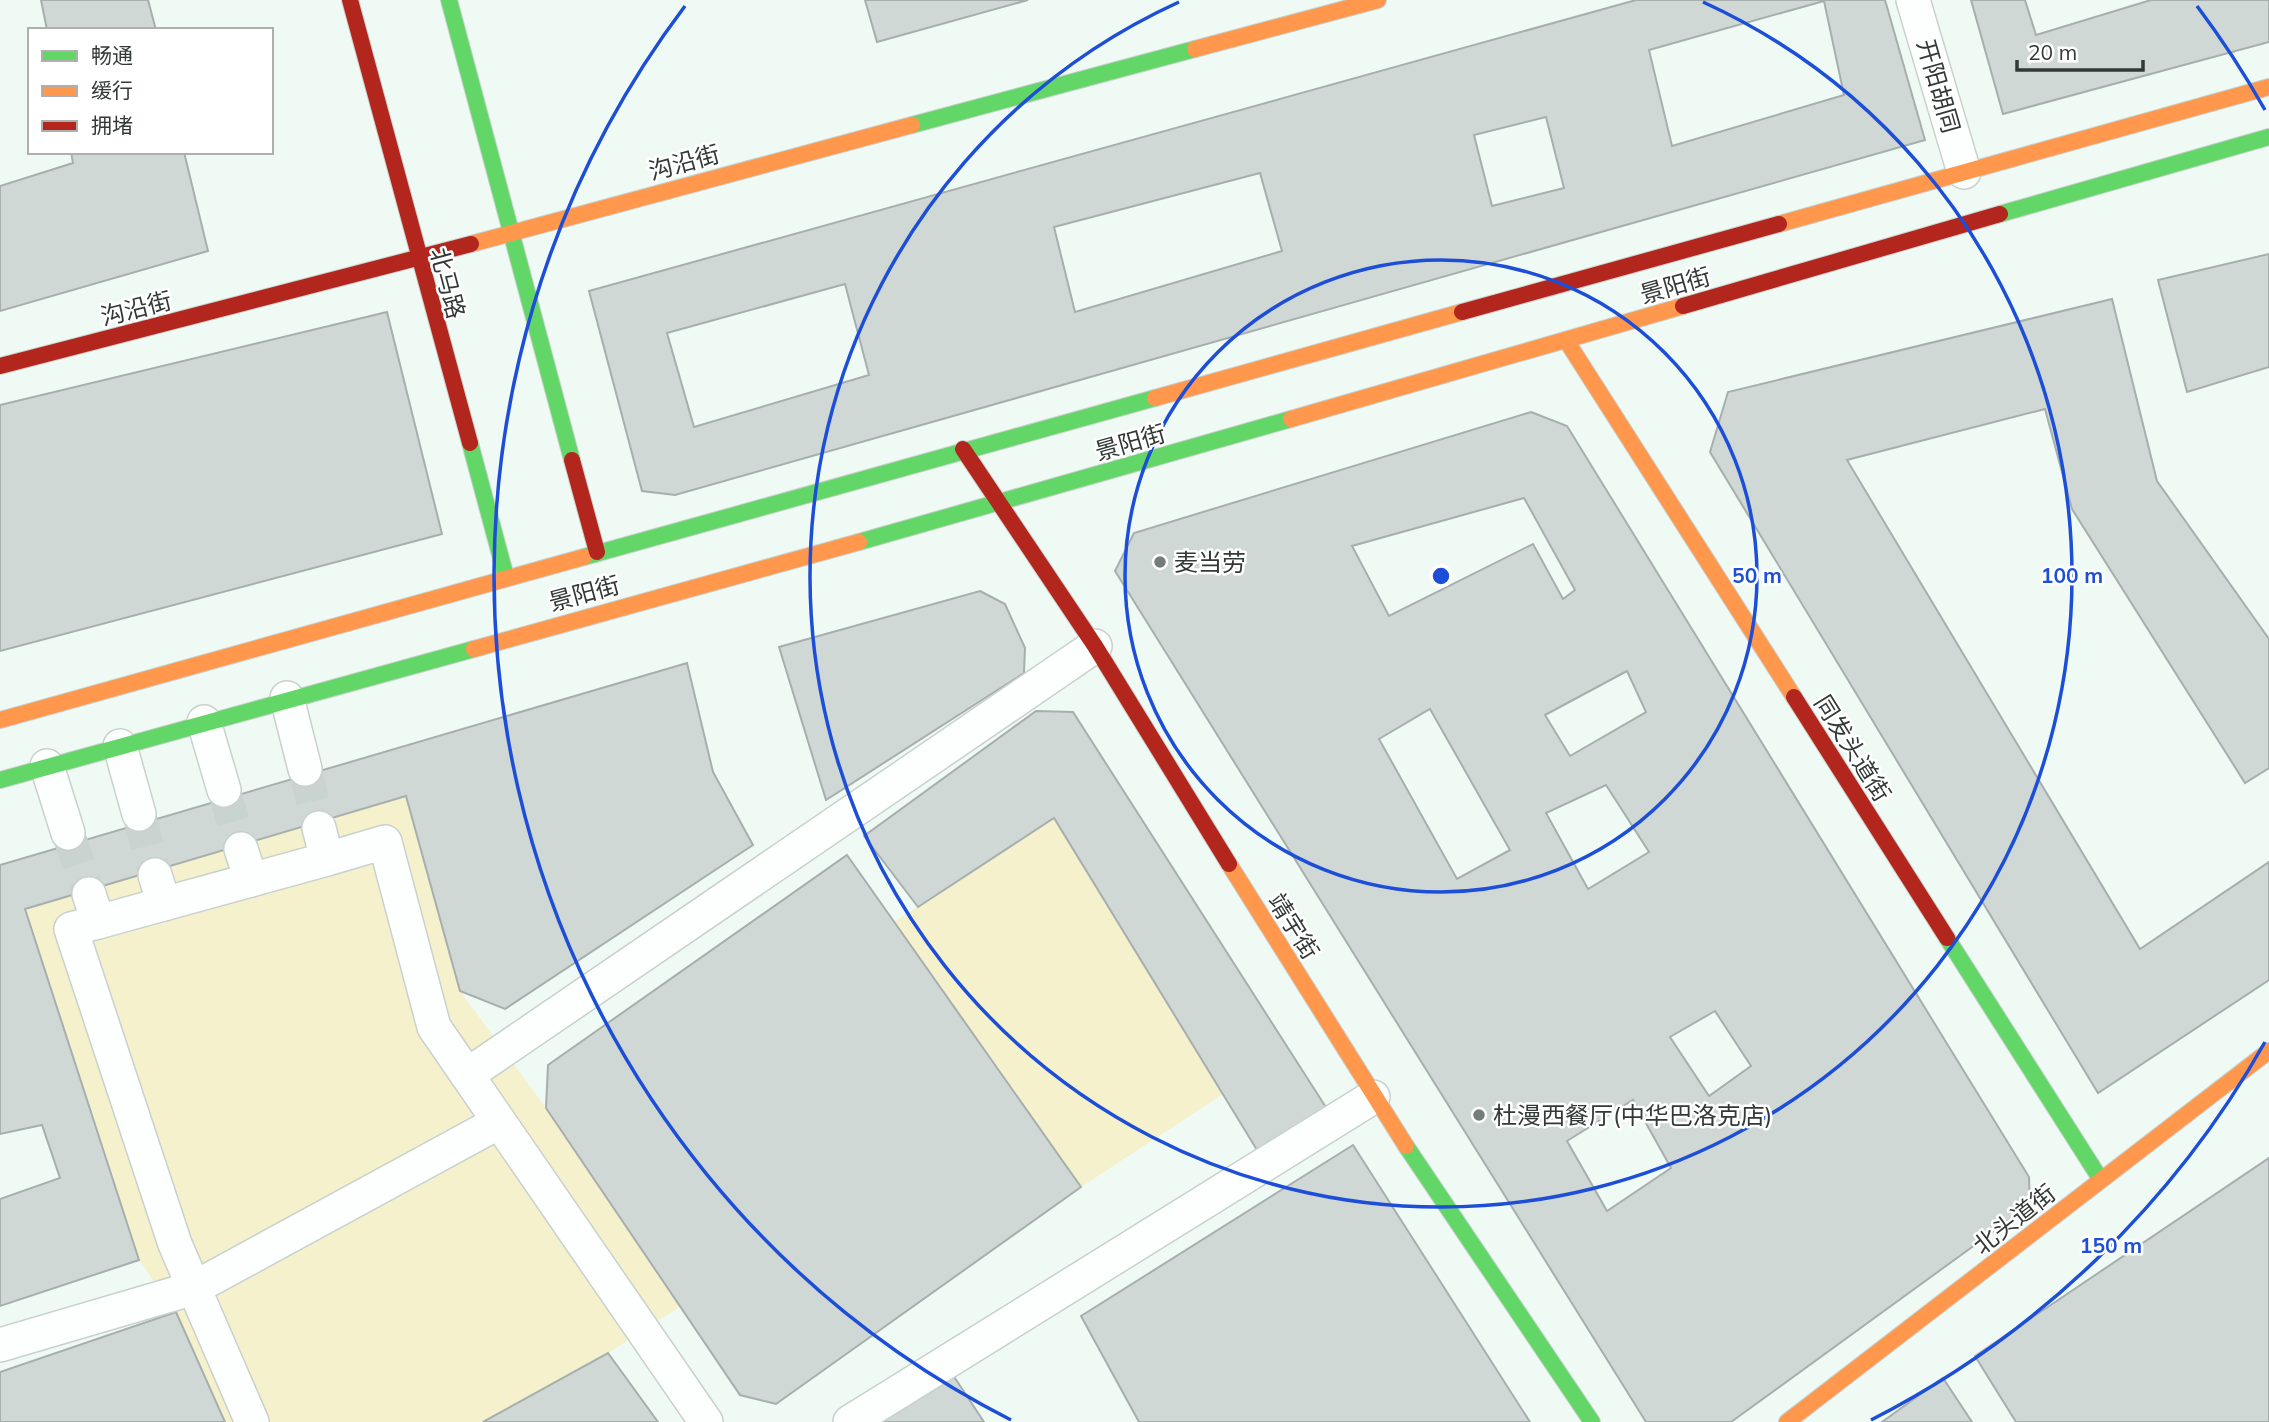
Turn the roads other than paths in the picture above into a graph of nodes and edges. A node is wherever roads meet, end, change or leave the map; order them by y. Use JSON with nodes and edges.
{"nodes":[{"id":1,"x":351,"y":0,"type":"edge"},
{"id":2,"x":449,"y":0,"type":"edge"},
{"id":3,"x":1378,"y":0,"type":"edge"},
{"id":4,"x":1913,"y":0,"type":"edge"},
{"id":5,"x":2269,"y":87,"type":"edge"},
{"id":6,"x":2269,"y":137,"type":"edge"},
{"id":7,"x":1964,"y":172,"type":"junction"},
{"id":8,"x":512,"y":232,"type":"junction"},
{"id":9,"x":418,"y":260,"type":"junction"},
{"id":10,"x":1566,"y":340,"type":"junction"},
{"id":11,"x":0,"y":366,"type":"edge"},
{"id":12,"x":963,"y":449,"type":"junction"},
{"id":13,"x":999,"y":503,"type":"junction"},
{"id":14,"x":597,"y":552,"type":"junction"},
{"id":15,"x":506,"y":577,"type":"junction"},
{"id":16,"x":1095,"y":646,"type":"junction"},
{"id":17,"x":287,"y":698,"type":"junction"},
{"id":18,"x":0,"y":720,"type":"edge"},
{"id":19,"x":204,"y":722,"type":"junction"},
{"id":20,"x":120,"y":746,"type":"junction"},
{"id":21,"x":47,"y":766,"type":"junction"},
{"id":22,"x":305,"y":769,"type":"tunnel mouth"},
{"id":23,"x":0,"y":780,"type":"edge"},
{"id":24,"x":224,"y":790,"type":"tunnel mouth"},
{"id":25,"x":139,"y":814,"type":"tunnel mouth"},
{"id":26,"x":68,"y":833,"type":"tunnel mouth"},
{"id":27,"x":242,"y":849,"type":"tunnel mouth"},
{"id":28,"x":251,"y":880,"type":"junction"},
{"id":29,"x":2269,"y":1051,"type":"edge"},
{"id":30,"x":467,"y":1075,"type":"junction"},
{"id":31,"x":1373,"y":1097,"type":"junction"},
{"id":32,"x":499,"y":1122,"type":"junction"},
{"id":33,"x":2101,"y":1180,"type":"junction"},
{"id":34,"x":194,"y":1288,"type":"junction"},
{"id":35,"x":0,"y":1345,"type":"edge"},
{"id":36,"x":252,"y":1422,"type":"edge"},
{"id":37,"x":706,"y":1422,"type":"edge"},
{"id":38,"x":850,"y":1422,"type":"edge"},
{"id":39,"x":1592,"y":1422,"type":"edge"},
{"id":40,"x":1787,"y":1422,"type":"edge"}],
"edges":[{"from":1,"to":9,"type":"main road","name":"北马路"},
{"from":2,"to":8,"type":"main road"},
{"from":3,"to":8,"type":"main road","name":"沟沿街"},
{"from":4,"to":7,"type":"street","name":"开阳胡同"},
{"from":5,"to":7,"type":"main road","name":"景阳街"},
{"from":6,"to":10,"type":"main road","name":"景阳街"},
{"from":7,"to":12,"type":"main road","name":"景阳街"},
{"from":8,"to":9,"type":"main road","name":"沟沿街"},
{"from":8,"to":14,"type":"main road"},
{"from":9,"to":11,"type":"main road","name":"沟沿街"},
{"from":9,"to":15,"type":"main road","name":"北马路"},
{"from":10,"to":13,"type":"main road","name":"景阳街"},
{"from":10,"to":33,"type":"main road","name":"同发头道街"},
{"from":12,"to":13,"type":"main road","name":"靖宇街"},
{"from":12,"to":14,"type":"main road","name":"景阳街"},
{"from":13,"to":16,"type":"main road","name":"靖宇街"},
{"from":13,"to":17,"type":"main road","name":"景阳街"},
{"from":14,"to":15,"type":"main road","name":"景阳街"},
{"from":15,"to":18,"type":"main road","name":"景阳街"},
{"from":16,"to":30,"type":"street"},
{"from":16,"to":31,"type":"main road","name":"靖宇街"},
{"from":17,"to":19,"type":"main road","name":"景阳街"},
{"from":17,"to":22,"type":"street"},
{"from":19,"to":20,"type":"main road","name":"景阳街"},
{"from":19,"to":24,"type":"street"},
{"from":20,"to":21,"type":"main road","name":"景阳街"},
{"from":20,"to":25,"type":"street"},
{"from":21,"to":23,"type":"main road","name":"景阳街"},
{"from":21,"to":26,"type":"street"},
{"from":27,"to":28,"type":"street"},
{"from":28,"to":30,"type":"street"},
{"from":28,"to":34,"type":"street"},
{"from":29,"to":33,"type":"main road","name":"北头道街"},
{"from":30,"to":32,"type":"street"},
{"from":31,"to":38,"type":"street"},
{"from":31,"to":39,"type":"main road","name":"靖宇街"},
{"from":32,"to":34,"type":"street"},
{"from":32,"to":37,"type":"street"},
{"from":33,"to":40,"type":"main road","name":"北头道街"},
{"from":34,"to":35,"type":"street"},
{"from":34,"to":36,"type":"street"}]}
